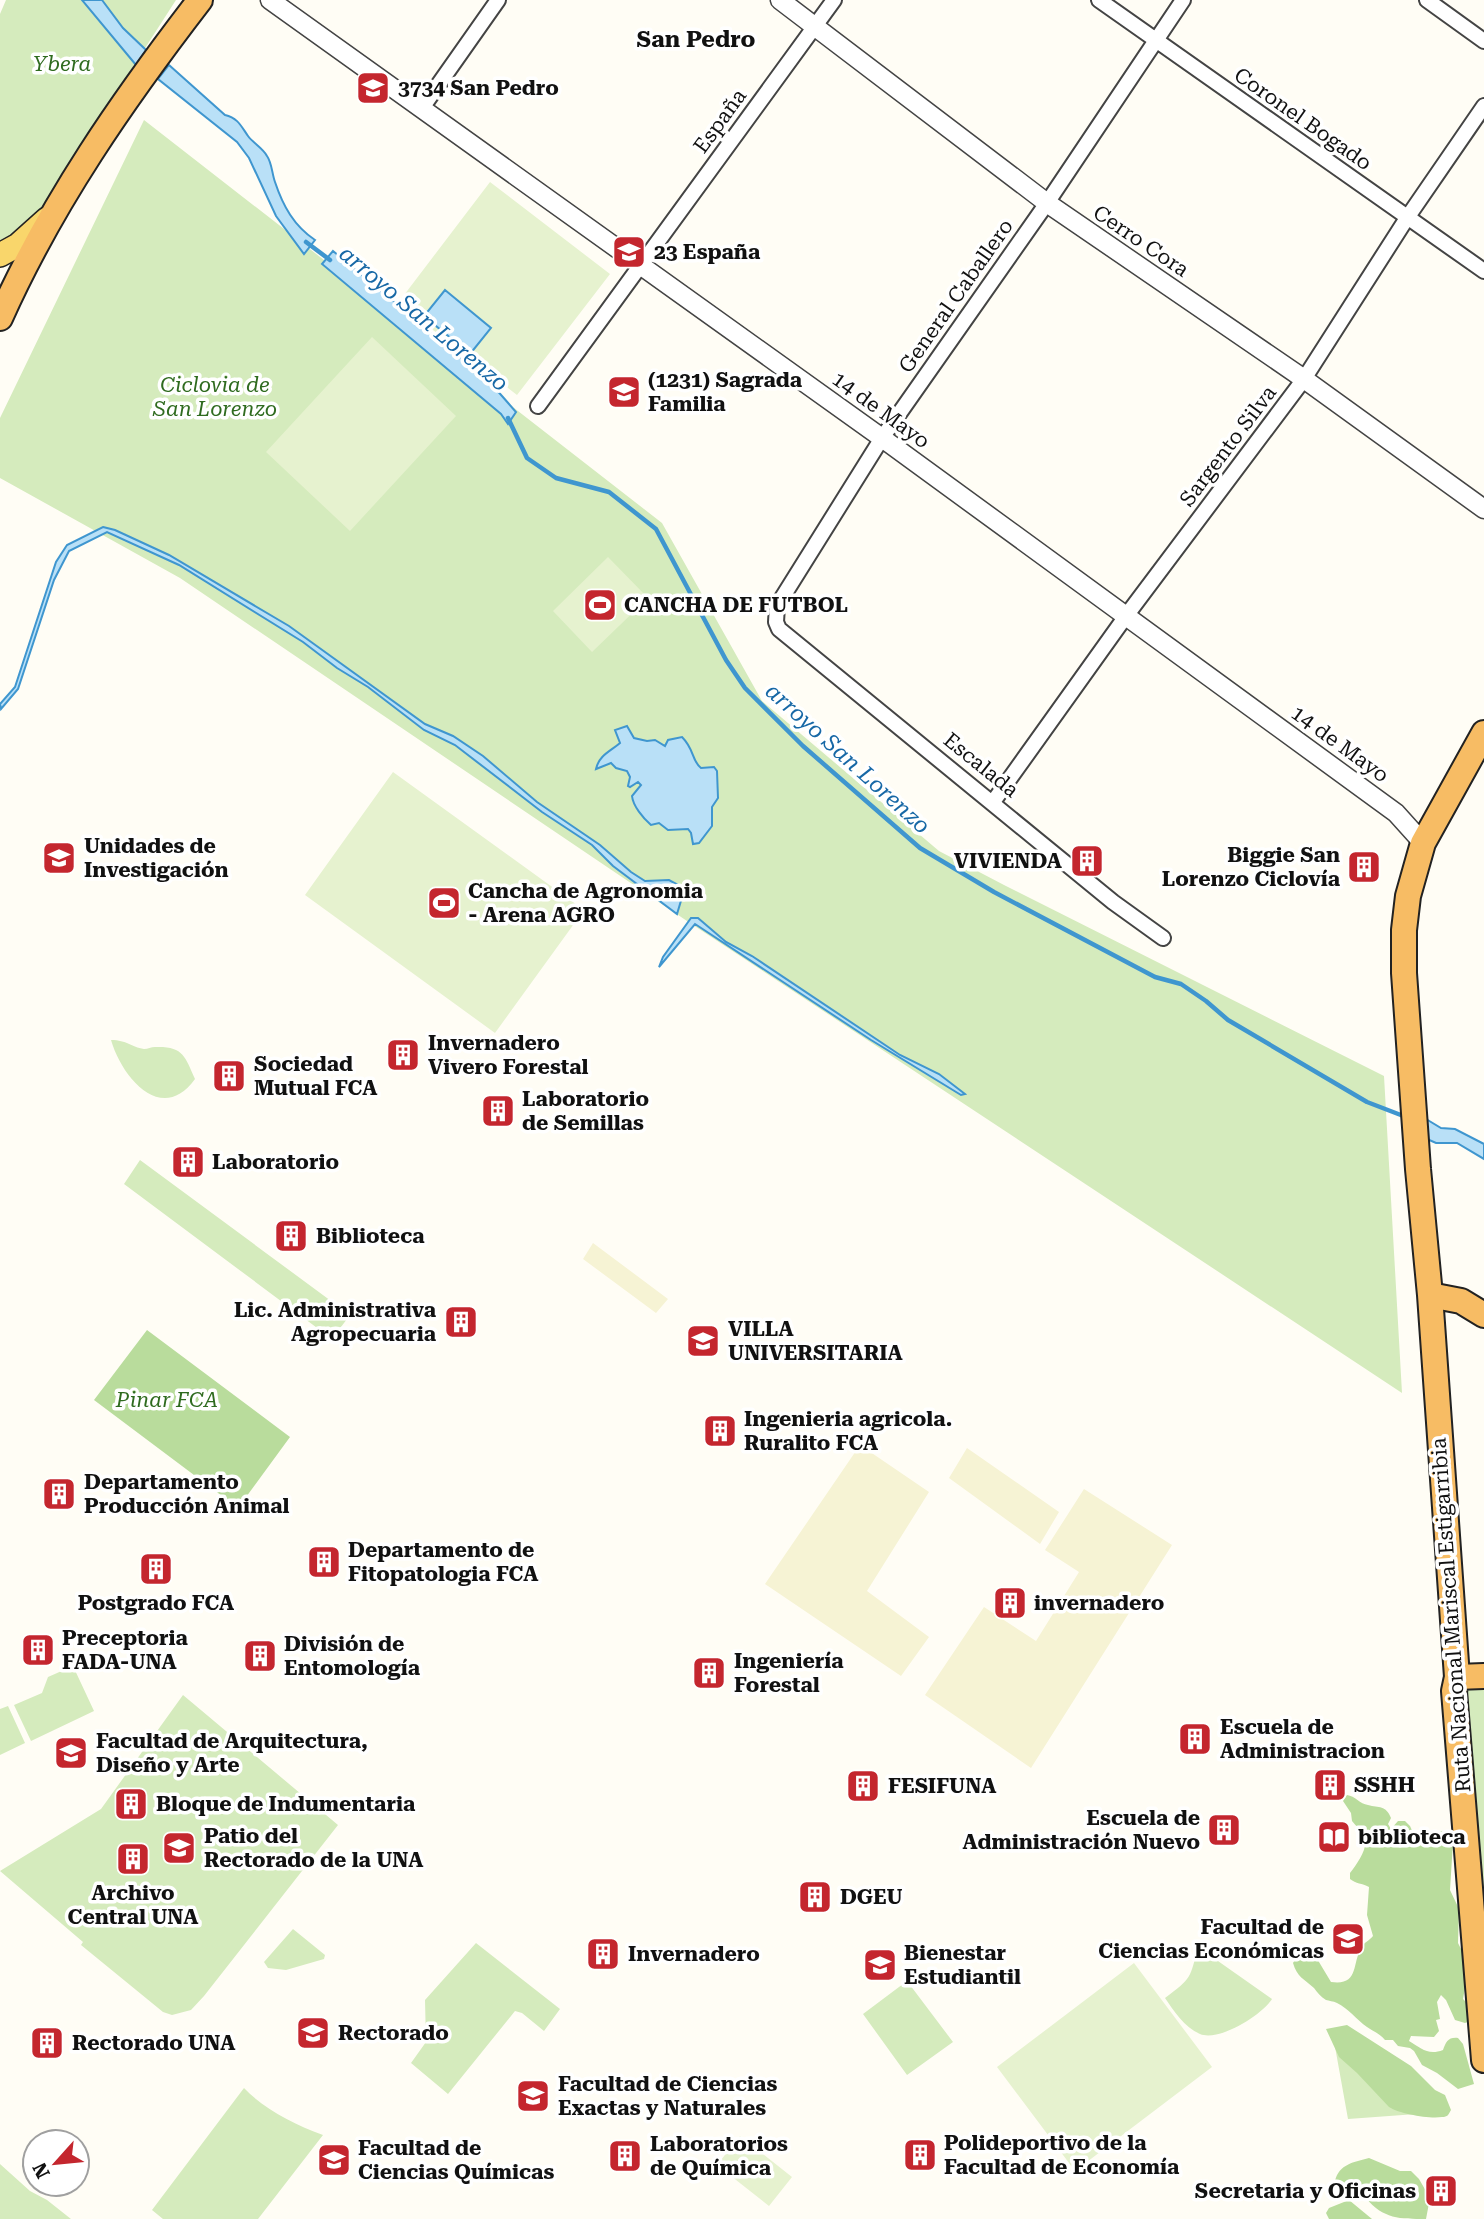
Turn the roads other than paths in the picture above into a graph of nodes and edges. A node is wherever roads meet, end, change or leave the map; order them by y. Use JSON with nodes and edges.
{"nodes":[{"id":1,"x":200,"y":0,"type":"edge"},
{"id":2,"x":270,"y":0,"type":"edge"},
{"id":3,"x":498,"y":0,"type":"edge"},
{"id":4,"x":780,"y":0,"type":"edge"},
{"id":5,"x":834,"y":0,"type":"edge"},
{"id":6,"x":1099,"y":0,"type":"edge"},
{"id":7,"x":1183,"y":0,"type":"edge"},
{"id":8,"x":1427,"y":0,"type":"edge"},
{"id":9,"x":816,"y":26,"type":"junction"},
{"id":10,"x":1155,"y":40,"type":"junction"},
{"id":11,"x":1484,"y":41,"type":"edge"},
{"id":12,"x":1484,"y":106,"type":"edge"},
{"id":13,"x":422,"y":108,"type":"junction"},
{"id":14,"x":1046,"y":203,"type":"junction"},
{"id":15,"x":52,"y":214,"type":"junction"},
{"id":16,"x":1407,"y":218,"type":"junction"},
{"id":17,"x":0,"y":255,"type":"edge"},
{"id":18,"x":639,"y":266,"type":"junction"},
{"id":19,"x":1484,"y":271,"type":"edge"},
{"id":20,"x":0,"y":318,"type":"edge"},
{"id":21,"x":1304,"y":379,"type":"junction"},
{"id":22,"x":538,"y":406,"type":"dead end"},
{"id":23,"x":882,"y":438,"type":"junction"},
{"id":24,"x":1484,"y":509,"type":"edge"},
{"id":25,"x":1126,"y":616,"type":"junction"},
{"id":26,"x":776,"y":622,"type":"joint"},
{"id":27,"x":1484,"y":733,"type":"edge"},
{"id":28,"x":993,"y":802,"type":"junction"},
{"id":29,"x":1423,"y":843,"type":"junction"},
{"id":30,"x":1163,"y":938,"type":"dead end"},
{"id":31,"x":1430,"y":1295,"type":"junction"},
{"id":32,"x":1484,"y":1315,"type":"edge"},
{"id":33,"x":1484,"y":1676,"type":"edge"},
{"id":34,"x":1457,"y":1677,"type":"junction"},
{"id":35,"x":1484,"y":2060,"type":"edge"}],
"edges":[{"from":1,"to":15,"type":"highway"},
{"from":2,"to":13,"type":"street","name":"14 de Mayo"},
{"from":3,"to":13,"type":"street"},
{"from":4,"to":9,"type":"street","name":"Cerro Cora"},
{"from":5,"to":9,"type":"street","name":"España"},
{"from":6,"to":10,"type":"street","name":"Coronel Bogado"},
{"from":7,"to":10,"type":"street","name":"General Caballero"},
{"from":8,"to":11,"type":"street"},
{"from":9,"to":14,"type":"street","name":"Cerro Cora"},
{"from":9,"to":18,"type":"street","name":"España"},
{"from":10,"to":14,"type":"street","name":"General Caballero"},
{"from":10,"to":16,"type":"street","name":"Coronel Bogado"},
{"from":12,"to":16,"type":"street","name":"Sargento Silva"},
{"from":13,"to":18,"type":"street","name":"14 de Mayo"},
{"from":14,"to":21,"type":"street","name":"Cerro Cora"},
{"from":14,"to":23,"type":"street","name":"General Caballero"},
{"from":15,"to":17,"type":"main road"},
{"from":15,"to":20,"type":"highway"},
{"from":16,"to":19,"type":"street","name":"Coronel Bogado"},
{"from":16,"to":21,"type":"street","name":"Sargento Silva"},
{"from":18,"to":22,"type":"street","name":"España"},
{"from":18,"to":23,"type":"street","name":"14 de Mayo"},
{"from":21,"to":24,"type":"street","name":"Cerro Cora"},
{"from":21,"to":25,"type":"street","name":"Sargento Silva"},
{"from":23,"to":25,"type":"street","name":"14 de Mayo"},
{"from":23,"to":26,"type":"street","name":"General Caballero"},
{"from":25,"to":28,"type":"street","name":"Sargento Silva"},
{"from":25,"to":29,"type":"street","name":"14 de Mayo"},
{"from":26,"to":28,"type":"street","name":"Escalada"},
{"from":27,"to":29,"type":"highway","name":"Ruta Nacional Mariscal Estigarribia"},
{"from":28,"to":30,"type":"street","name":"Escalada"},
{"from":29,"to":31,"type":"highway","name":"Ruta Nacional Mariscal Estigarribia"},
{"from":31,"to":32,"type":"highway"},
{"from":31,"to":34,"type":"highway","name":"Ruta Nacional Mariscal Estigarribia"},
{"from":33,"to":34,"type":"highway"},
{"from":34,"to":35,"type":"highway","name":"Ruta Nacional Mariscal Estigarribia"}]}
